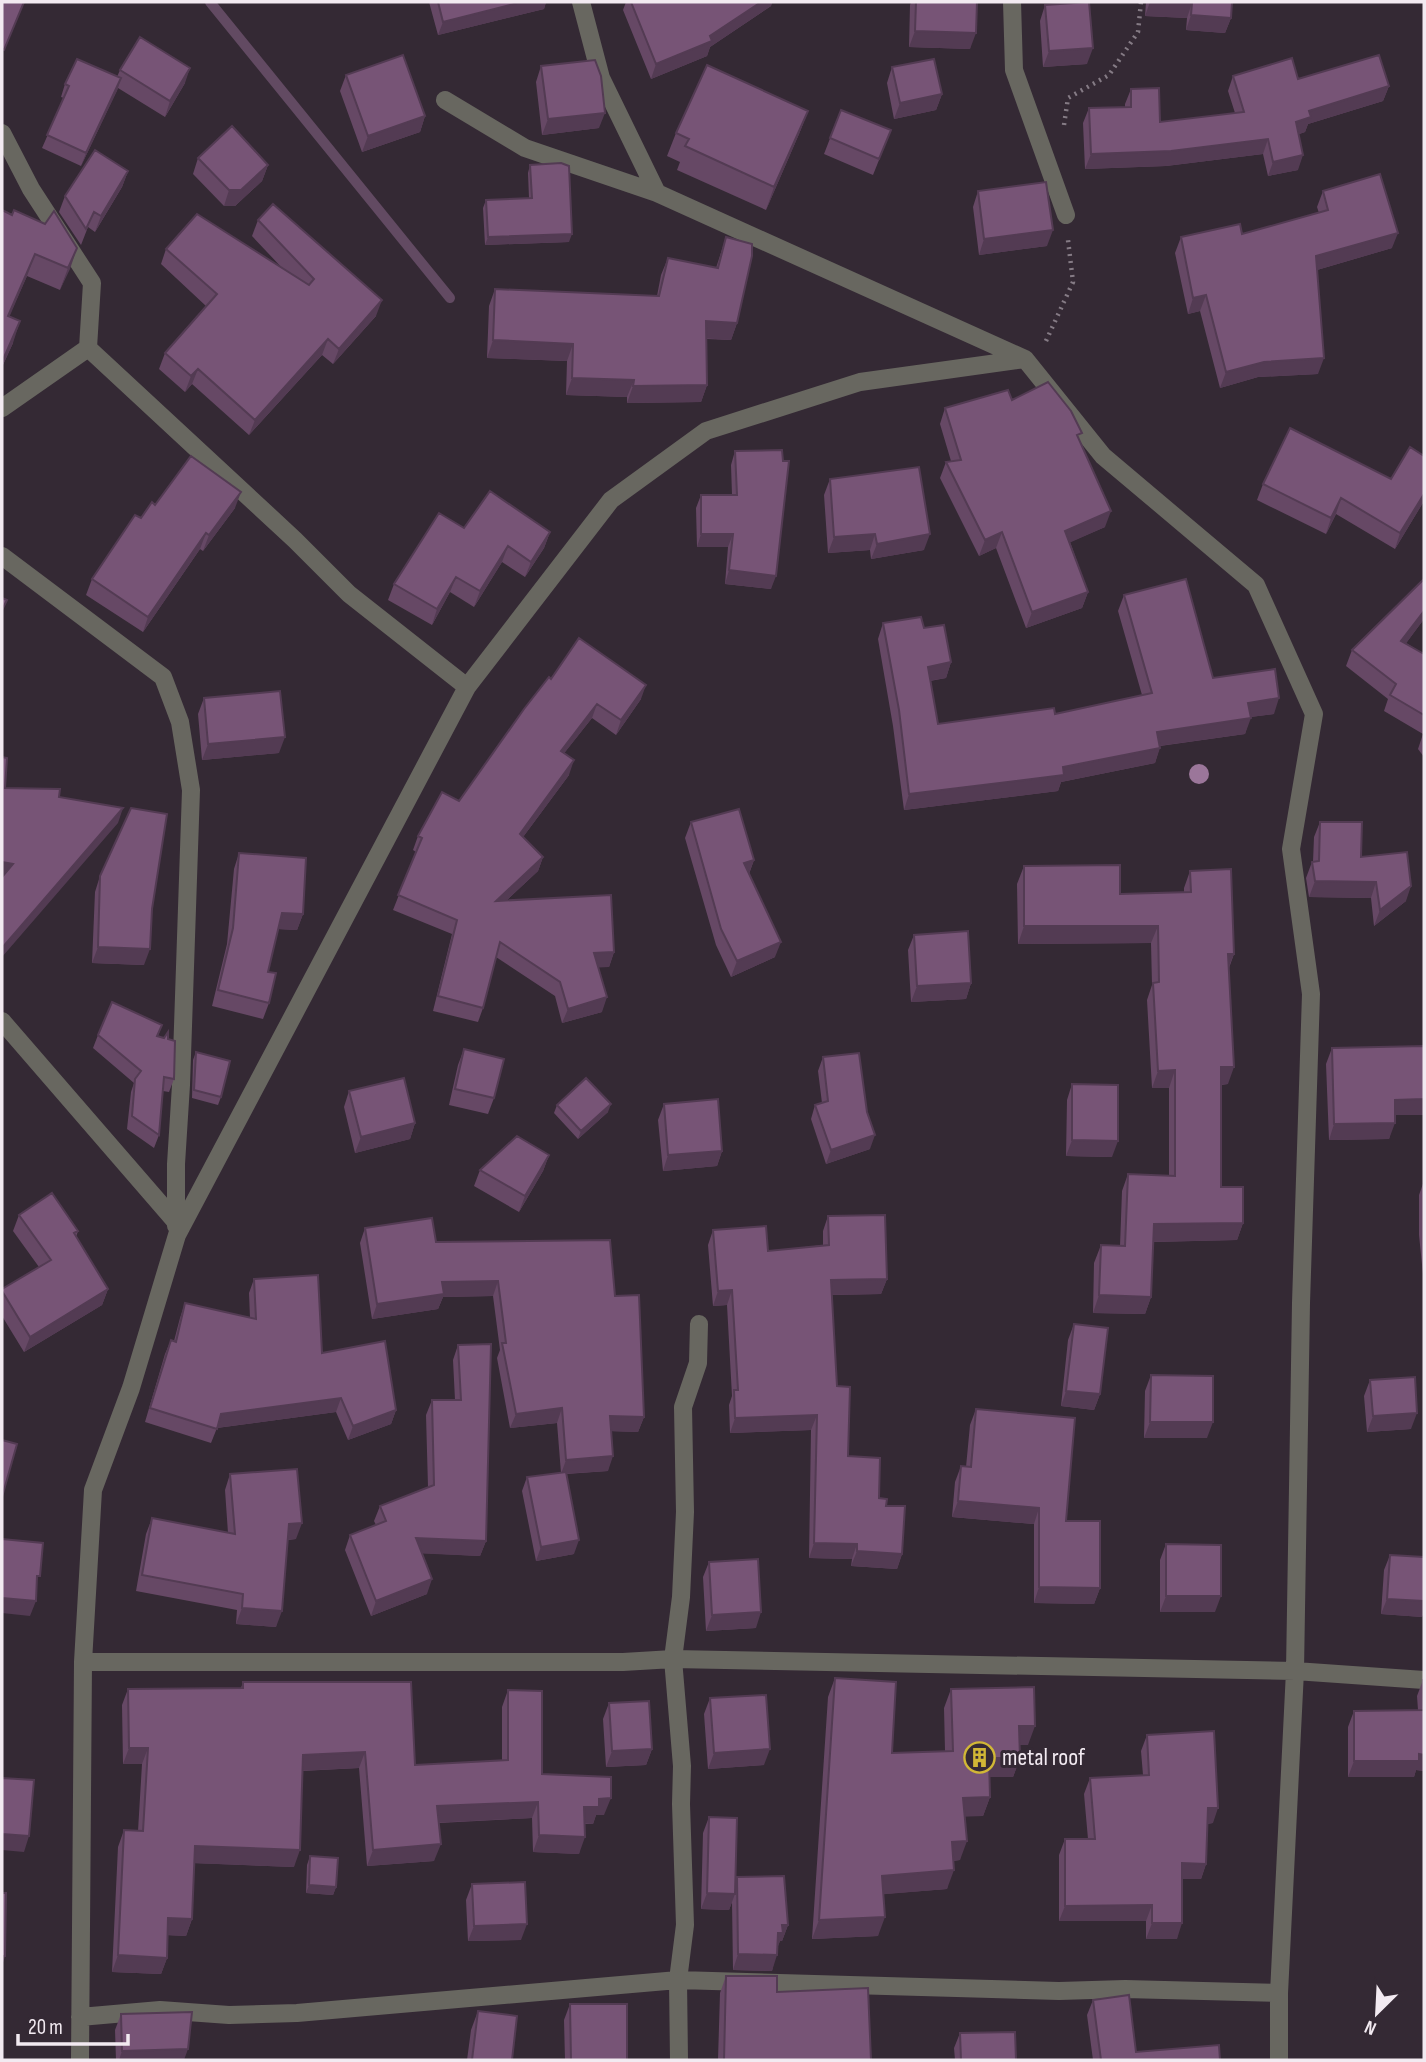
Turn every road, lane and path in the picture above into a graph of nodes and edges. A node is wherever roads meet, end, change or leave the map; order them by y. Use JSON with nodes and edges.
{"nodes":[{"id":1,"x":581,"y":2,"type":"edge"},
{"id":2,"x":1012,"y":2,"type":"edge"},
{"id":3,"x":445,"y":100,"type":"dead end"},
{"id":4,"x":2,"y":133,"type":"edge"},
{"id":5,"x":657,"y":193,"type":"junction"},
{"id":6,"x":1066,"y":215,"type":"dead end"},
{"id":7,"x":88,"y":348,"type":"junction"},
{"id":8,"x":1025,"y":359,"type":"junction"},
{"id":9,"x":2,"y":408,"type":"edge"},
{"id":10,"x":2,"y":556,"type":"edge"},
{"id":11,"x":467,"y":687,"type":"junction"},
{"id":12,"x":2,"y":1021,"type":"edge"},
{"id":13,"x":176,"y":1229,"type":"junction"},
{"id":14,"x":699,"y":1324,"type":"dead end"},
{"id":15,"x":673,"y":1659,"type":"junction"},
{"id":16,"x":83,"y":1662,"type":"junction"},
{"id":17,"x":1296,"y":1671,"type":"junction"},
{"id":18,"x":1424,"y":1680,"type":"edge"},
{"id":19,"x":678,"y":1980,"type":"junction"},
{"id":20,"x":1279,"y":1993,"type":"junction"},
{"id":21,"x":80,"y":2017,"type":"junction"},
{"id":22,"x":80,"y":2060,"type":"edge"},
{"id":23,"x":680,"y":2060,"type":"edge"},
{"id":24,"x":1279,"y":2060,"type":"edge"}],
"edges":[{"from":1,"to":5,"type":"street"},
{"from":2,"to":6,"type":"street"},
{"from":3,"to":5,"type":"street"},
{"from":4,"to":7,"type":"street"},
{"from":5,"to":8,"type":"street"},
{"from":7,"to":9,"type":"street"},
{"from":7,"to":11,"type":"street"},
{"from":8,"to":11,"type":"street"},
{"from":8,"to":17,"type":"street"},
{"from":10,"to":13,"type":"street"},
{"from":11,"to":13,"type":"street"},
{"from":12,"to":13,"type":"street"},
{"from":13,"to":16,"type":"street"},
{"from":14,"to":15,"type":"street"},
{"from":15,"to":16,"type":"street"},
{"from":15,"to":17,"type":"street"},
{"from":15,"to":19,"type":"street"},
{"from":16,"to":21,"type":"street"},
{"from":17,"to":18,"type":"street"},
{"from":17,"to":20,"type":"street"},
{"from":19,"to":20,"type":"street"},
{"from":19,"to":21,"type":"street"},
{"from":19,"to":23,"type":"street"},
{"from":20,"to":24,"type":"street"},
{"from":21,"to":22,"type":"street"}]}
